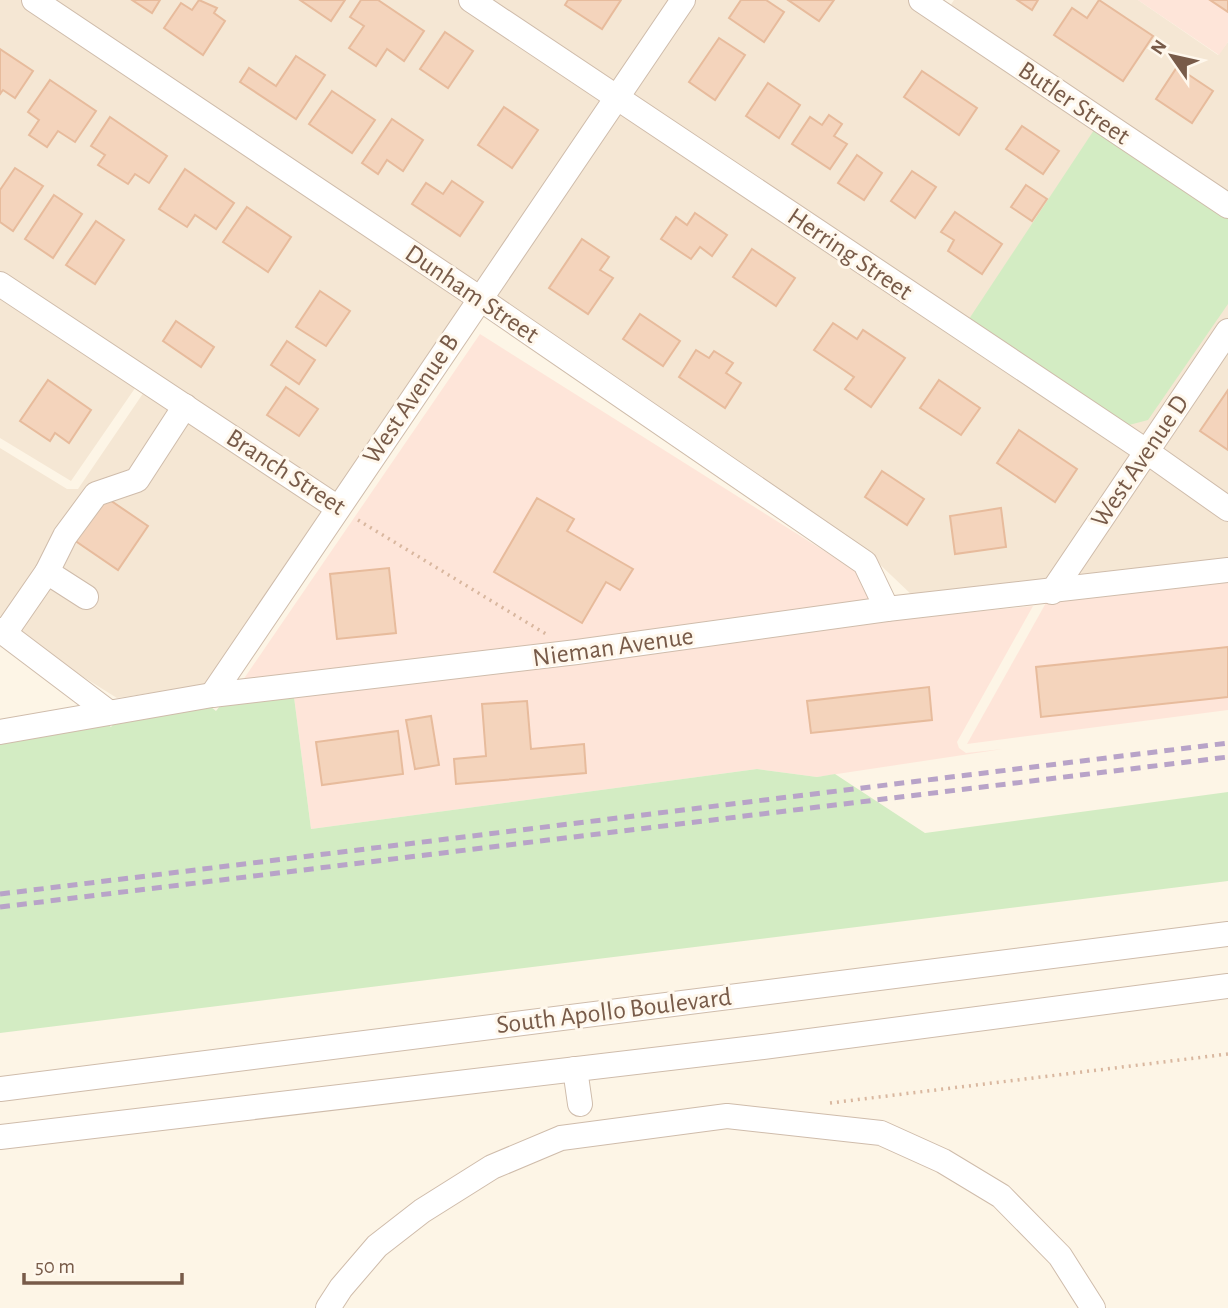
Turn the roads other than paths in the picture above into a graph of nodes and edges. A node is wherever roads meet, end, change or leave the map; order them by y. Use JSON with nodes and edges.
{"nodes":[{"id":1,"x":34,"y":0,"type":"edge"},
{"id":2,"x":471,"y":0,"type":"edge"},
{"id":3,"x":683,"y":0,"type":"edge"},
{"id":4,"x":921,"y":0,"type":"edge"},
{"id":5,"x":616,"y":99,"type":"junction"},
{"id":6,"x":1228,"y":206,"type":"edge"},
{"id":7,"x":0,"y":284,"type":"edge"},
{"id":8,"x":480,"y":299,"type":"junction"},
{"id":9,"x":1228,"y":331,"type":"edge"},
{"id":10,"x":185,"y":407,"type":"junction"},
{"id":11,"x":1146,"y":451,"type":"junction"},
{"id":12,"x":338,"y":508,"type":"junction"},
{"id":13,"x":1228,"y":509,"type":"edge"},
{"id":14,"x":1228,"y":570,"type":"edge"},
{"id":15,"x":47,"y":572,"type":"junction"},
{"id":16,"x":1052,"y":592,"type":"junction"},
{"id":17,"x":86,"y":597,"type":"dead end"},
{"id":18,"x":887,"y":609,"type":"junction"},
{"id":19,"x":3,"y":631,"type":"edge"},
{"id":20,"x":212,"y":695,"type":"junction"},
{"id":21,"x":107,"y":711,"type":"junction"},
{"id":22,"x":0,"y":732,"type":"edge"},
{"id":23,"x":1228,"y":934,"type":"edge"},
{"id":24,"x":1228,"y":986,"type":"edge"},
{"id":25,"x":575,"y":1069,"type":"junction"},
{"id":26,"x":0,"y":1089,"type":"edge"},
{"id":27,"x":580,"y":1104,"type":"dead end"},
{"id":28,"x":0,"y":1137,"type":"edge"},
{"id":29,"x":328,"y":1308,"type":"edge"},
{"id":30,"x":1093,"y":1308,"type":"edge"}],
"edges":[{"from":1,"to":8,"type":"street","name":"Dunham Street"},
{"from":2,"to":5,"type":"street","name":"Herring Street"},
{"from":3,"to":5,"type":"street","name":"West Avenue B"},
{"from":4,"to":6,"type":"street","name":"Butler Street"},
{"from":5,"to":8,"type":"street","name":"West Avenue B"},
{"from":5,"to":11,"type":"street","name":"Herring Street"},
{"from":7,"to":10,"type":"street","name":"Branch Street"},
{"from":8,"to":12,"type":"street","name":"West Avenue B"},
{"from":8,"to":18,"type":"street","name":"Dunham Street"},
{"from":9,"to":11,"type":"street","name":"West Avenue D"},
{"from":10,"to":12,"type":"street","name":"Branch Street"},
{"from":10,"to":15,"type":"street"},
{"from":11,"to":13,"type":"street","name":"Herring Street"},
{"from":11,"to":16,"type":"street","name":"West Avenue D"},
{"from":12,"to":20,"type":"street","name":"West Avenue B"},
{"from":14,"to":16,"type":"street","name":"Nieman Avenue"},
{"from":15,"to":17,"type":"street"},
{"from":15,"to":19,"type":"street"},
{"from":16,"to":18,"type":"street","name":"Nieman Avenue"},
{"from":18,"to":20,"type":"street","name":"Nieman Avenue"},
{"from":19,"to":21,"type":"street"},
{"from":20,"to":21,"type":"street","name":"Nieman Avenue"},
{"from":21,"to":22,"type":"street","name":"Nieman Avenue"},
{"from":23,"to":26,"type":"street","name":"South Apollo Boulevard"},
{"from":24,"to":25,"type":"street","name":"South Apollo Boulevard"},
{"from":25,"to":27,"type":"street"},
{"from":25,"to":28,"type":"street","name":"South Apollo Boulevard"},
{"from":29,"to":30,"type":"street"}]}
